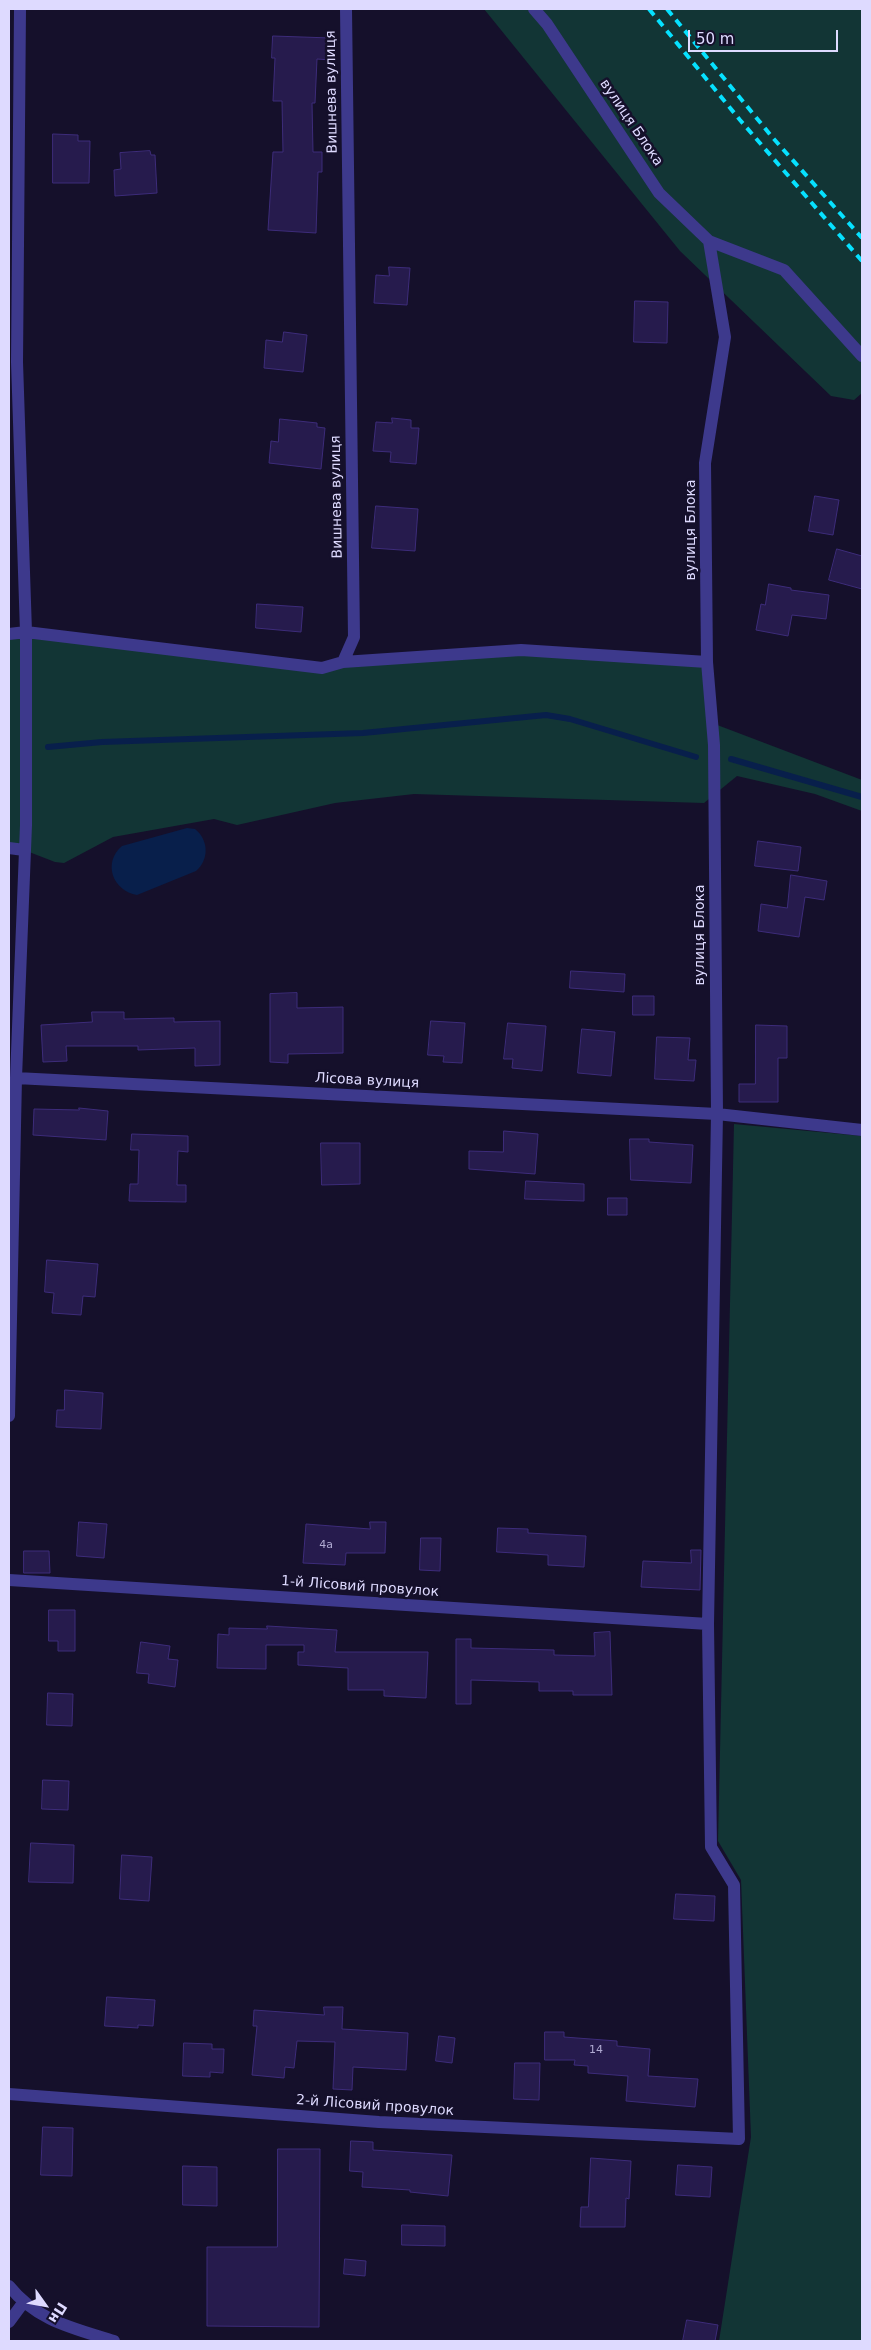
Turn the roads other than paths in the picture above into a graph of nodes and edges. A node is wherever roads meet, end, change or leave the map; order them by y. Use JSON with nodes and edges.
{"nodes":[{"id":1,"x":20,"y":9,"type":"edge"},
{"id":2,"x":346,"y":9,"type":"edge"},
{"id":3,"x":534,"y":9,"type":"edge"},
{"id":4,"x":709,"y":241,"type":"junction"},
{"id":5,"x":862,"y":356,"type":"edge"},
{"id":6,"x":26,"y":632,"type":"junction"},
{"id":7,"x":9,"y":634,"type":"edge"},
{"id":8,"x":343,"y":662,"type":"junction"},
{"id":9,"x":706,"y":662,"type":"junction"},
{"id":10,"x":9,"y":848,"type":"edge"},
{"id":11,"x":24,"y":850,"type":"junction"},
{"id":12,"x":16,"y":1078,"type":"junction"},
{"id":13,"x":717,"y":1114,"type":"junction"},
{"id":14,"x":862,"y":1130,"type":"edge"},
{"id":15,"x":9,"y":1416,"type":"edge"},
{"id":16,"x":9,"y":1580,"type":"edge"},
{"id":17,"x":708,"y":1624,"type":"junction"},
{"id":18,"x":9,"y":2094,"type":"edge"},
{"id":19,"x":739,"y":2139,"type":"joint"},
{"id":20,"x":9,"y":2286,"type":"edge"},
{"id":21,"x":23,"y":2303,"type":"junction"},
{"id":22,"x":9,"y":2306,"type":"edge"},
{"id":23,"x":9,"y":2322,"type":"edge"},
{"id":24,"x":114,"y":2341,"type":"edge"}],
"edges":[{"from":1,"to":6,"type":"street"},
{"from":2,"to":8,"type":"street","name":"Вишнева вулиця"},
{"from":3,"to":4,"type":"street","name":"вулиця Блока"},
{"from":4,"to":5,"type":"street"},
{"from":4,"to":9,"type":"street","name":"вулиця Блока"},
{"from":6,"to":7,"type":"street"},
{"from":6,"to":8,"type":"street"},
{"from":6,"to":11,"type":"street"},
{"from":8,"to":9,"type":"street"},
{"from":9,"to":13,"type":"street","name":"вулиця Блока"},
{"from":10,"to":11,"type":"street"},
{"from":11,"to":12,"type":"street"},
{"from":12,"to":13,"type":"street","name":"Лісова вулиця"},
{"from":12,"to":15,"type":"street"},
{"from":13,"to":14,"type":"street","name":"Лісова вулиця"},
{"from":13,"to":17,"type":"street","name":"вулиця Блока"},
{"from":16,"to":17,"type":"street","name":"1-й Лісовий провулок"},
{"from":17,"to":19,"type":"street","name":"вулиця Блока"},
{"from":18,"to":19,"type":"street","name":"2-й Лісовий провулок"},
{"from":20,"to":21,"type":"street"},
{"from":21,"to":22,"type":"street"},
{"from":21,"to":23,"type":"street"},
{"from":21,"to":24,"type":"street"}]}
